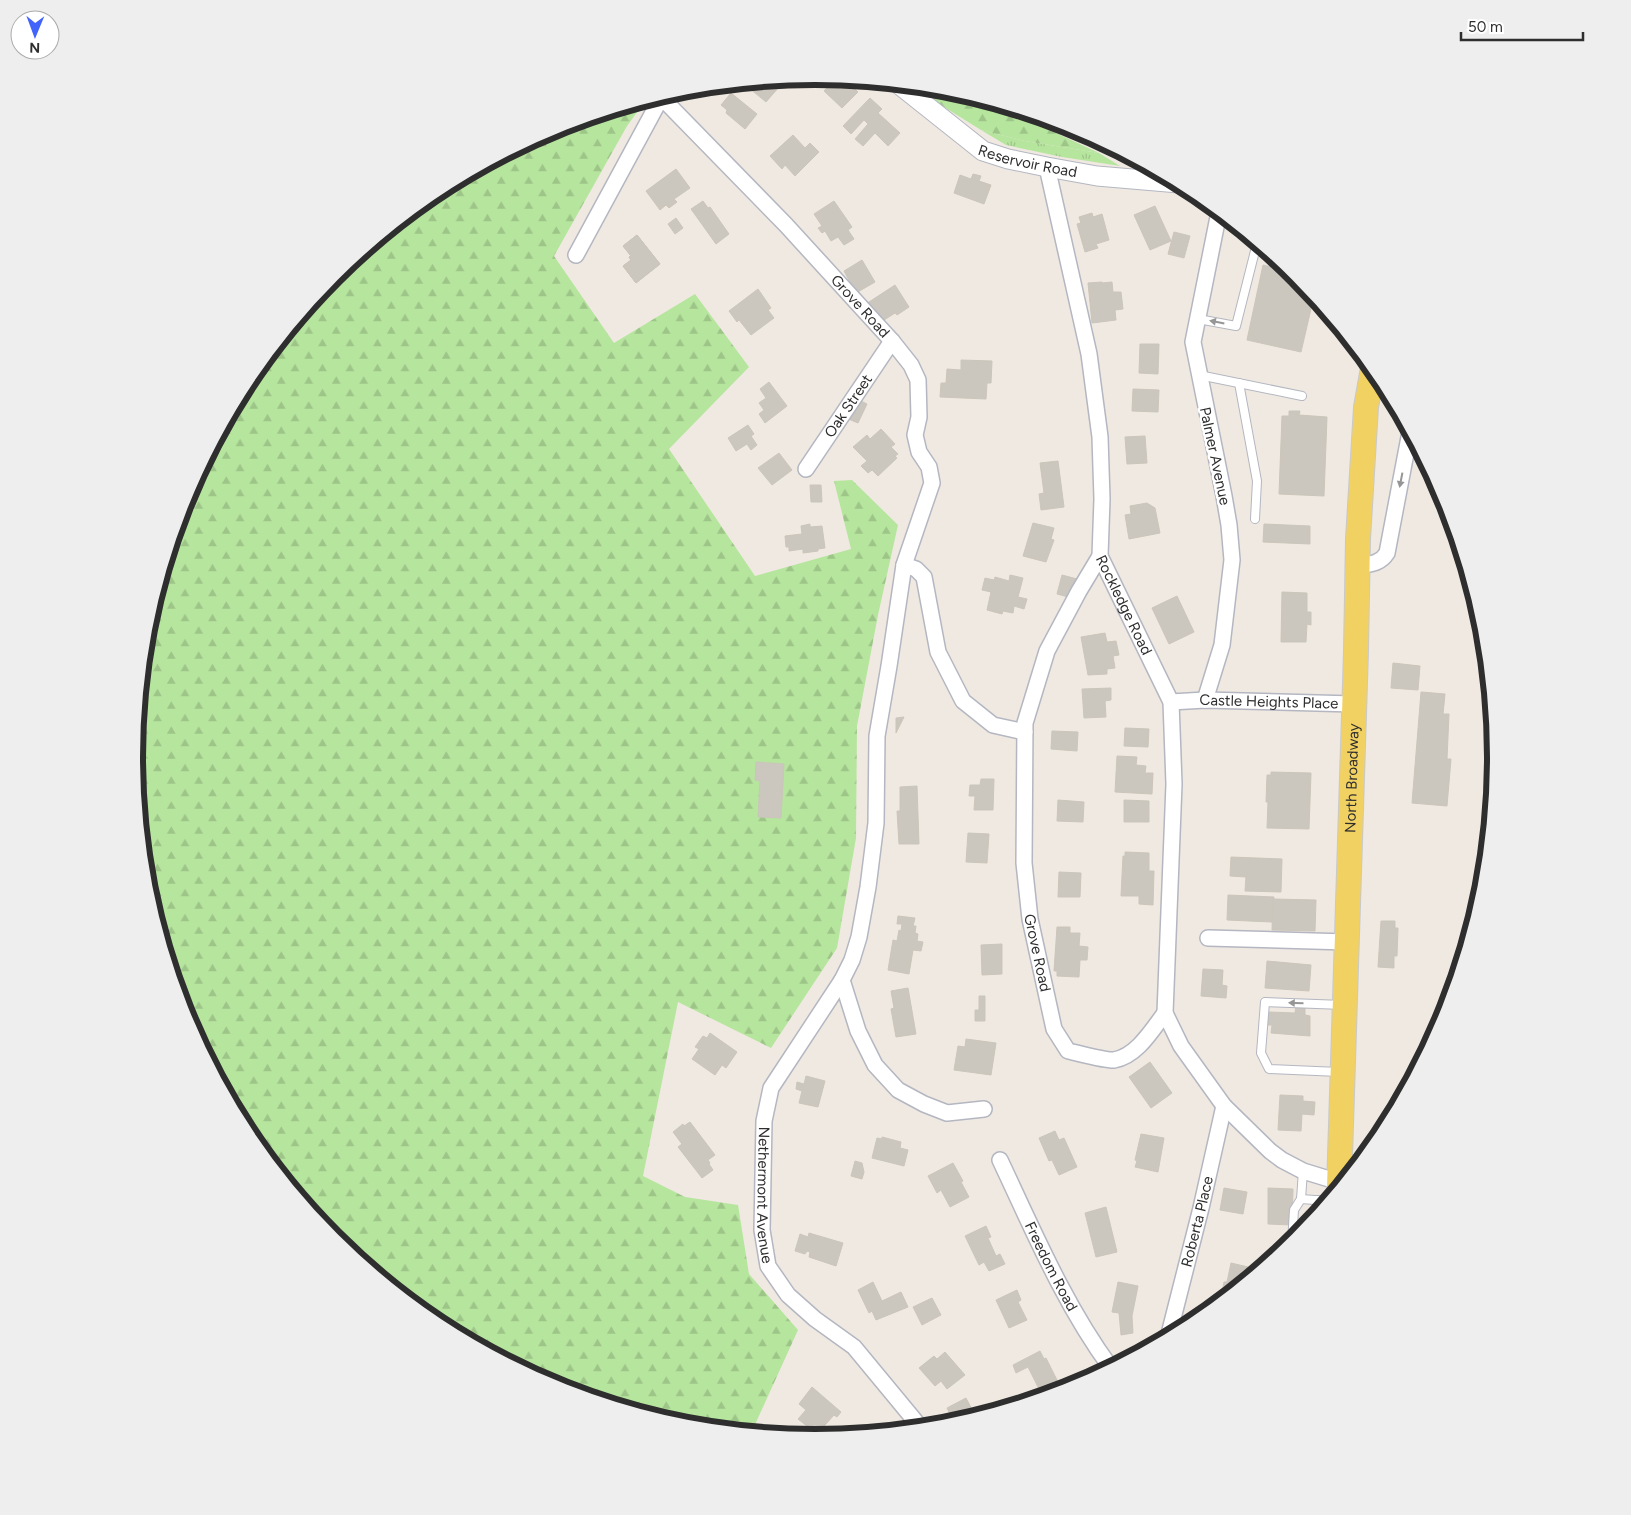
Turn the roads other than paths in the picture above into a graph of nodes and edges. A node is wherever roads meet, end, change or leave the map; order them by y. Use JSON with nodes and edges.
{"nodes":[{"id":1,"x":909,"y":92,"type":"edge"},
{"id":2,"x":668,"y":102,"type":"edge"},
{"id":3,"x":658,"y":104,"type":"edge"},
{"id":4,"x":1047,"y":167,"type":"junction"},
{"id":5,"x":1163,"y":182,"type":"edge"},
{"id":6,"x":1218,"y":219,"type":"edge"},
{"id":7,"x":1255,"y":249,"type":"edge"},
{"id":8,"x":576,"y":254,"type":"dead end"},
{"id":9,"x":1198,"y":319,"type":"junction"},
{"id":10,"x":892,"y":341,"type":"junction"},
{"id":11,"x":1199,"y":375,"type":"junction"},
{"id":12,"x":1371,"y":379,"type":"edge"},
{"id":13,"x":1240,"y":383,"type":"junction"},
{"id":14,"x":1302,"y":396,"type":"dead end"},
{"id":15,"x":1408,"y":440,"type":"edge"},
{"id":16,"x":806,"y":469,"type":"dead end"},
{"id":17,"x":1255,"y":519,"type":"dead end"},
{"id":18,"x":1100,"y":556,"type":"junction"},
{"id":19,"x":904,"y":565,"type":"junction"},
{"id":20,"x":1358,"y":566,"type":"junction"},
{"id":21,"x":1204,"y":700,"type":"junction"},
{"id":22,"x":1177,"y":702,"type":"junction"},
{"id":23,"x":1354,"y":704,"type":"junction"},
{"id":24,"x":1025,"y":732,"type":"junction"},
{"id":25,"x":1208,"y":938,"type":"dead end"},
{"id":26,"x":1347,"y":942,"type":"junction"},
{"id":27,"x":842,"y":980,"type":"junction"},
{"id":28,"x":1345,"y":1005,"type":"junction"},
{"id":29,"x":1165,"y":1013,"type":"junction"},
{"id":30,"x":1343,"y":1072,"type":"junction"},
{"id":31,"x":1224,"y":1106,"type":"junction"},
{"id":32,"x":984,"y":1109,"type":"dead end"},
{"id":33,"x":1000,"y":1160,"type":"dead end"},
{"id":34,"x":1303,"y":1171,"type":"junction"},
{"id":35,"x":1335,"y":1183,"type":"edge"},
{"id":36,"x":1332,"y":1188,"type":"edge"},
{"id":37,"x":1325,"y":1196,"type":"edge"},
{"id":38,"x":1301,"y":1199,"type":"junction"},
{"id":39,"x":1318,"y":1200,"type":"junction"},
{"id":40,"x":1318,"y":1204,"type":"edge"},
{"id":41,"x":1293,"y":1231,"type":"edge"},
{"id":42,"x":1170,"y":1329,"type":"edge"},
{"id":43,"x":1108,"y":1363,"type":"edge"},
{"id":44,"x":916,"y":1422,"type":"edge"}],
"edges":[{"from":1,"to":4,"type":"street","name":"Reservoir Road"},
{"from":2,"to":10,"type":"street","name":"Grove Road"},
{"from":3,"to":8,"type":"street"},
{"from":4,"to":5,"type":"street","name":"Reservoir Road"},
{"from":4,"to":18,"type":"street","name":"Rockledge Road"},
{"from":6,"to":9,"type":"street","name":"Palmer Avenue"},
{"from":7,"to":9,"type":"lane","one_way":true},
{"from":9,"to":11,"type":"street","name":"Palmer Avenue"},
{"from":10,"to":16,"type":"street","name":"Oak Street"},
{"from":10,"to":19,"type":"street","name":"Grove Road"},
{"from":11,"to":13,"type":"lane"},
{"from":11,"to":21,"type":"street","name":"Palmer Avenue"},
{"from":12,"to":20,"type":"main road","name":"North Broadway"},
{"from":13,"to":14,"type":"lane"},
{"from":13,"to":17,"type":"lane"},
{"from":15,"to":20,"type":"street","one_way":true},
{"from":18,"to":22,"type":"street","name":"Rockledge Road"},
{"from":18,"to":24,"type":"street","name":"Grove Road"},
{"from":19,"to":24,"type":"street"},
{"from":19,"to":27,"type":"street","name":"Grove Road"},
{"from":20,"to":23,"type":"main road","name":"North Broadway"},
{"from":21,"to":22,"type":"street","name":"Castle Heights Place"},
{"from":21,"to":23,"type":"street","name":"Castle Heights Place"},
{"from":22,"to":29,"type":"street","name":"Rockledge Road"},
{"from":23,"to":26,"type":"main road","name":"North Broadway"},
{"from":24,"to":29,"type":"street","name":"Grove Road"},
{"from":25,"to":26,"type":"street"},
{"from":26,"to":28,"type":"main road","name":"North Broadway"},
{"from":27,"to":32,"type":"street"},
{"from":27,"to":44,"type":"street","name":"Nethermont Avenue"},
{"from":28,"to":30,"type":"main road","name":"North Broadway"},
{"from":28,"to":30,"type":"lane","one_way":true},
{"from":29,"to":31,"type":"street"},
{"from":30,"to":35,"type":"main road","name":"North Broadway"},
{"from":31,"to":34,"type":"street"},
{"from":31,"to":42,"type":"street","name":"Roberta Place"},
{"from":33,"to":43,"type":"street","name":"Freedom Road"},
{"from":34,"to":36,"type":"street"},
{"from":34,"to":38,"type":"lane"},
{"from":37,"to":39,"type":"lane"},
{"from":38,"to":39,"type":"lane"},
{"from":38,"to":41,"type":"lane"},
{"from":39,"to":40,"type":"lane"}]}
